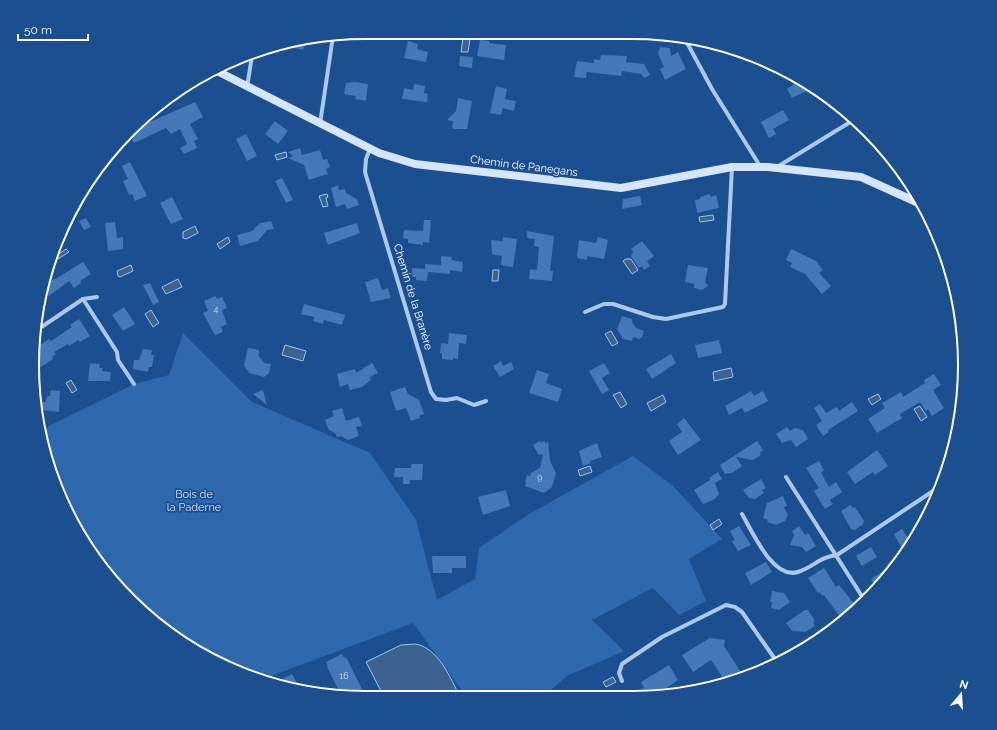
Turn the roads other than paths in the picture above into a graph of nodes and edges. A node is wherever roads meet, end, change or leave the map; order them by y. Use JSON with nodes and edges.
{"nodes":[{"id":1,"x":332,"y":41,"type":"edge"},
{"id":2,"x":688,"y":44,"type":"edge"},
{"id":3,"x":251,"y":59,"type":"edge"},
{"id":4,"x":221,"y":73,"type":"edge"},
{"id":5,"x":247,"y":88,"type":"junction"},
{"id":6,"x":850,"y":122,"type":"edge"},
{"id":7,"x":320,"y":124,"type":"junction"},
{"id":8,"x":370,"y":149,"type":"junction"},
{"id":9,"x":732,"y":167,"type":"junction"},
{"id":10,"x":760,"y":167,"type":"junction"},
{"id":11,"x":775,"y":168,"type":"junction"},
{"id":12,"x":913,"y":201,"type":"edge"},
{"id":13,"x":97,"y":297,"type":"dead end"},
{"id":14,"x":83,"y":299,"type":"junction"},
{"id":15,"x":585,"y":312,"type":"dead end"},
{"id":16,"x":42,"y":327,"type":"edge"},
{"id":17,"x":134,"y":384,"type":"dead end"},
{"id":18,"x":486,"y":401,"type":"dead end"},
{"id":19,"x":786,"y":477,"type":"dead end"},
{"id":20,"x":932,"y":491,"type":"edge"},
{"id":21,"x":742,"y":514,"type":"dead end"},
{"id":22,"x":837,"y":555,"type":"junction"},
{"id":23,"x":862,"y":597,"type":"edge"},
{"id":24,"x":774,"y":658,"type":"edge"},
{"id":25,"x":622,"y":681,"type":"dead end"}],
"edges":[{"from":1,"to":7,"type":"street"},
{"from":2,"to":10,"type":"street"},
{"from":3,"to":5,"type":"street"},
{"from":4,"to":5,"type":"street","name":"Chemin de Panegans"},
{"from":5,"to":7,"type":"street","name":"Chemin de Panegans"},
{"from":6,"to":11,"type":"street"},
{"from":7,"to":8,"type":"street","name":"Chemin de Panegans"},
{"from":8,"to":9,"type":"street","name":"Chemin de Panegans"},
{"from":8,"to":18,"type":"street","name":"Chemin de la Branère"},
{"from":9,"to":10,"type":"street","name":"Chemin de Panegans"},
{"from":9,"to":15,"type":"street"},
{"from":10,"to":11,"type":"street","name":"Chemin de Panegans"},
{"from":11,"to":12,"type":"street","name":"Chemin de Panegans"},
{"from":13,"to":14,"type":"street"},
{"from":14,"to":16,"type":"street"},
{"from":14,"to":17,"type":"street"},
{"from":19,"to":22,"type":"street"},
{"from":20,"to":22,"type":"street"},
{"from":21,"to":22,"type":"street"},
{"from":22,"to":23,"type":"street"},
{"from":24,"to":25,"type":"street"}]}
